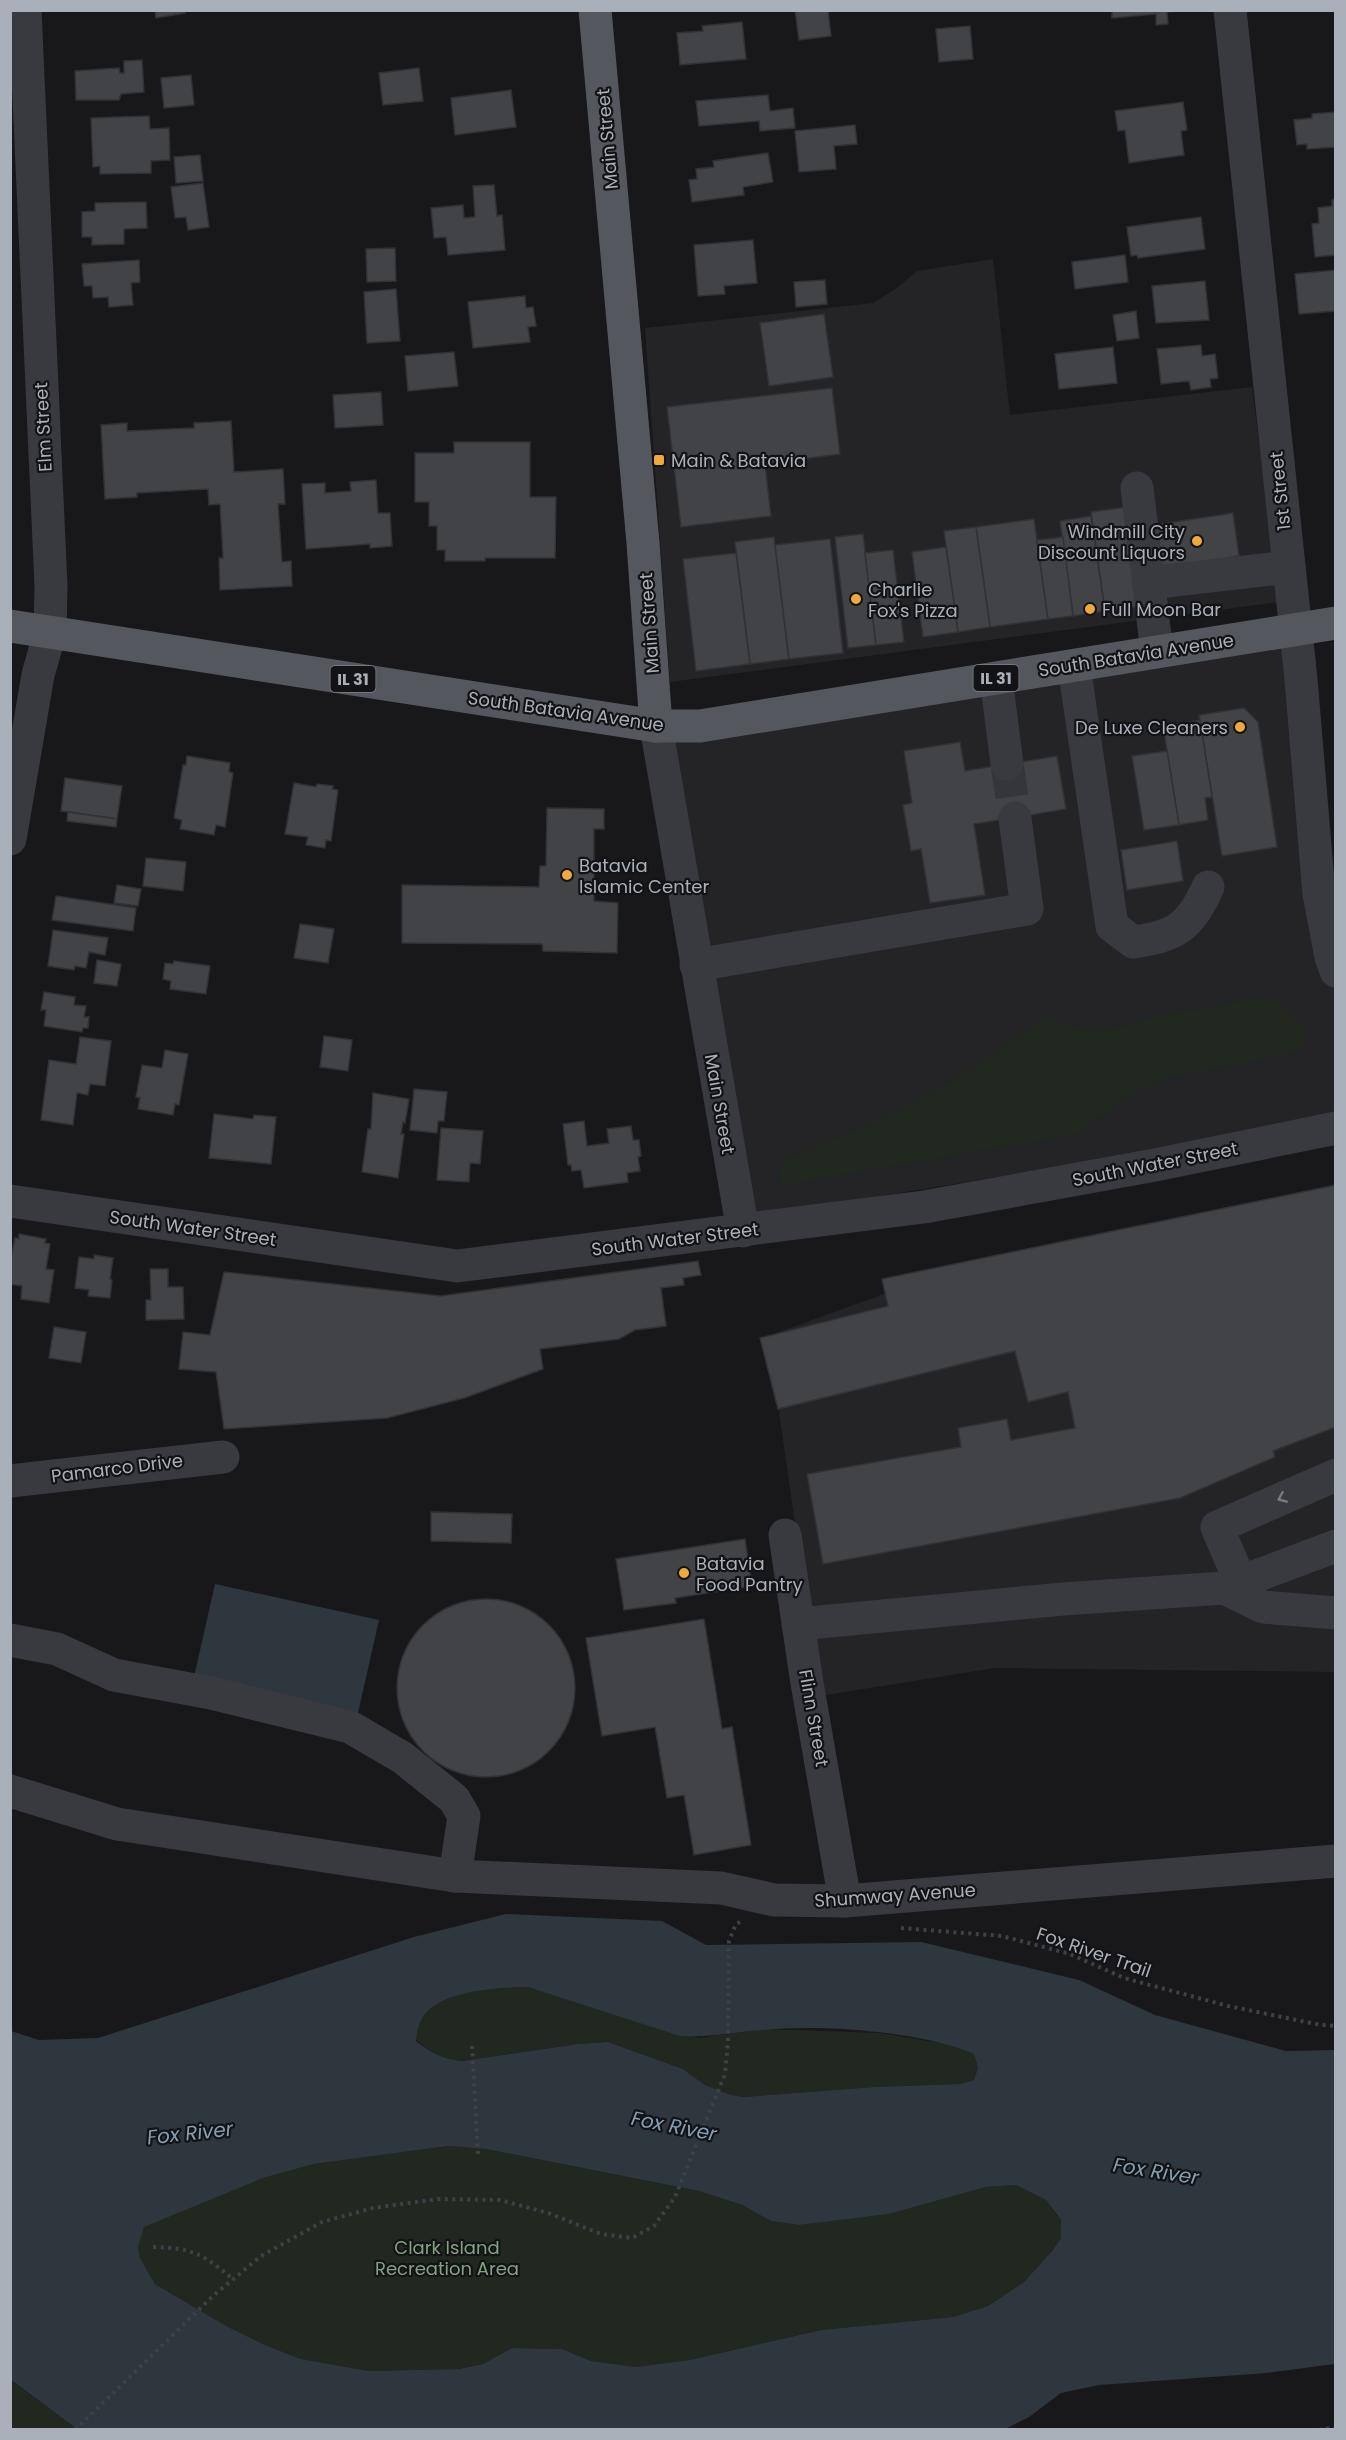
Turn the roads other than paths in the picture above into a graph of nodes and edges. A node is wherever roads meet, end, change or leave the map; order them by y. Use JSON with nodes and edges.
{"nodes":[{"id":1,"x":25,"y":10,"type":"edge"},
{"id":2,"x":595,"y":10,"type":"edge"},
{"id":3,"x":1230,"y":10,"type":"edge"},
{"id":4,"x":1137,"y":488,"type":"dead end"},
{"id":5,"x":1288,"y":567,"type":"junction"},
{"id":6,"x":1149,"y":583,"type":"junction"},
{"id":7,"x":1335,"y":623,"type":"edge"},
{"id":8,"x":10,"y":626,"type":"edge"},
{"id":9,"x":1295,"y":630,"type":"junction"},
{"id":10,"x":50,"y":632,"type":"junction"},
{"id":11,"x":1157,"y":652,"type":"junction"},
{"id":12,"x":1074,"y":666,"type":"junction"},
{"id":13,"x":996,"y":678,"type":"junction"},
{"id":14,"x":656,"y":726,"type":"junction"},
{"id":15,"x":1007,"y":764,"type":"tunnel mouth"},
{"id":16,"x":1015,"y":818,"type":"tunnel mouth"},
{"id":17,"x":10,"y":839,"type":"edge"},
{"id":18,"x":1209,"y":887,"type":"dead end"},
{"id":19,"x":696,"y":965,"type":"junction"},
{"id":20,"x":1335,"y":971,"type":"edge"},
{"id":21,"x":1335,"y":1128,"type":"edge"},
{"id":22,"x":10,"y":1201,"type":"edge"},
{"id":23,"x":743,"y":1231,"type":"junction"},
{"id":24,"x":223,"y":1457,"type":"dead end"},
{"id":25,"x":1335,"y":1475,"type":"edge"},
{"id":26,"x":10,"y":1481,"type":"edge"},
{"id":27,"x":786,"y":1535,"type":"dead end"},
{"id":28,"x":1335,"y":1546,"type":"edge"},
{"id":29,"x":1232,"y":1585,"type":"junction"},
{"id":30,"x":1335,"y":1612,"type":"edge"},
{"id":31,"x":798,"y":1624,"type":"junction"},
{"id":32,"x":10,"y":1640,"type":"edge"},
{"id":33,"x":10,"y":1791,"type":"edge"},
{"id":34,"x":1335,"y":1861,"type":"edge"},
{"id":35,"x":455,"y":1876,"type":"junction"},
{"id":36,"x":845,"y":1901,"type":"junction"}],
"edges":[{"from":1,"to":10,"type":"street","name":"Elm Street"},
{"from":2,"to":14,"type":"main road","name":"Main Street"},
{"from":3,"to":5,"type":"street","name":"1st Street"},
{"from":4,"to":6,"type":"street"},
{"from":5,"to":6,"type":"street"},
{"from":5,"to":9,"type":"street","name":"1st Street"},
{"from":6,"to":11,"type":"street"},
{"from":7,"to":9,"type":"main road","name":"South Batavia Avenue","number":"IL 31"},
{"from":8,"to":10,"type":"main road","name":"South Batavia Avenue","number":"IL 31"},
{"from":9,"to":11,"type":"main road","name":"South Batavia Avenue","number":"IL 31"},
{"from":9,"to":20,"type":"street","name":"1st Street"},
{"from":10,"to":14,"type":"main road","name":"South Batavia Avenue","number":"IL 31"},
{"from":10,"to":17,"type":"street","name":"Elm Street"},
{"from":11,"to":12,"type":"main road","name":"South Batavia Avenue","number":"IL 31"},
{"from":12,"to":13,"type":"main road","name":"South Batavia Avenue","number":"IL 31"},
{"from":12,"to":18,"type":"street"},
{"from":13,"to":14,"type":"main road","name":"South Batavia Avenue","number":"IL 31"},
{"from":13,"to":15,"type":"street"},
{"from":14,"to":19,"type":"street","name":"Main Street"},
{"from":16,"to":19,"type":"street"},
{"from":19,"to":23,"type":"street","name":"Main Street"},
{"from":21,"to":23,"type":"street","name":"South Water Street"},
{"from":22,"to":23,"type":"street","name":"South Water Street"},
{"from":24,"to":26,"type":"street","name":"Pamarco Drive"},
{"from":25,"to":29,"type":"street","one_way":true},
{"from":27,"to":31,"type":"street","name":"Flinn Street"},
{"from":28,"to":29,"type":"street"},
{"from":29,"to":30,"type":"street"},
{"from":29,"to":31,"type":"street"},
{"from":31,"to":36,"type":"street","name":"Flinn Street"},
{"from":32,"to":35,"type":"street"},
{"from":33,"to":35,"type":"street","name":"Shumway Avenue"},
{"from":34,"to":36,"type":"street","name":"Shumway Avenue"},
{"from":35,"to":36,"type":"street","name":"Shumway Avenue"}]}
